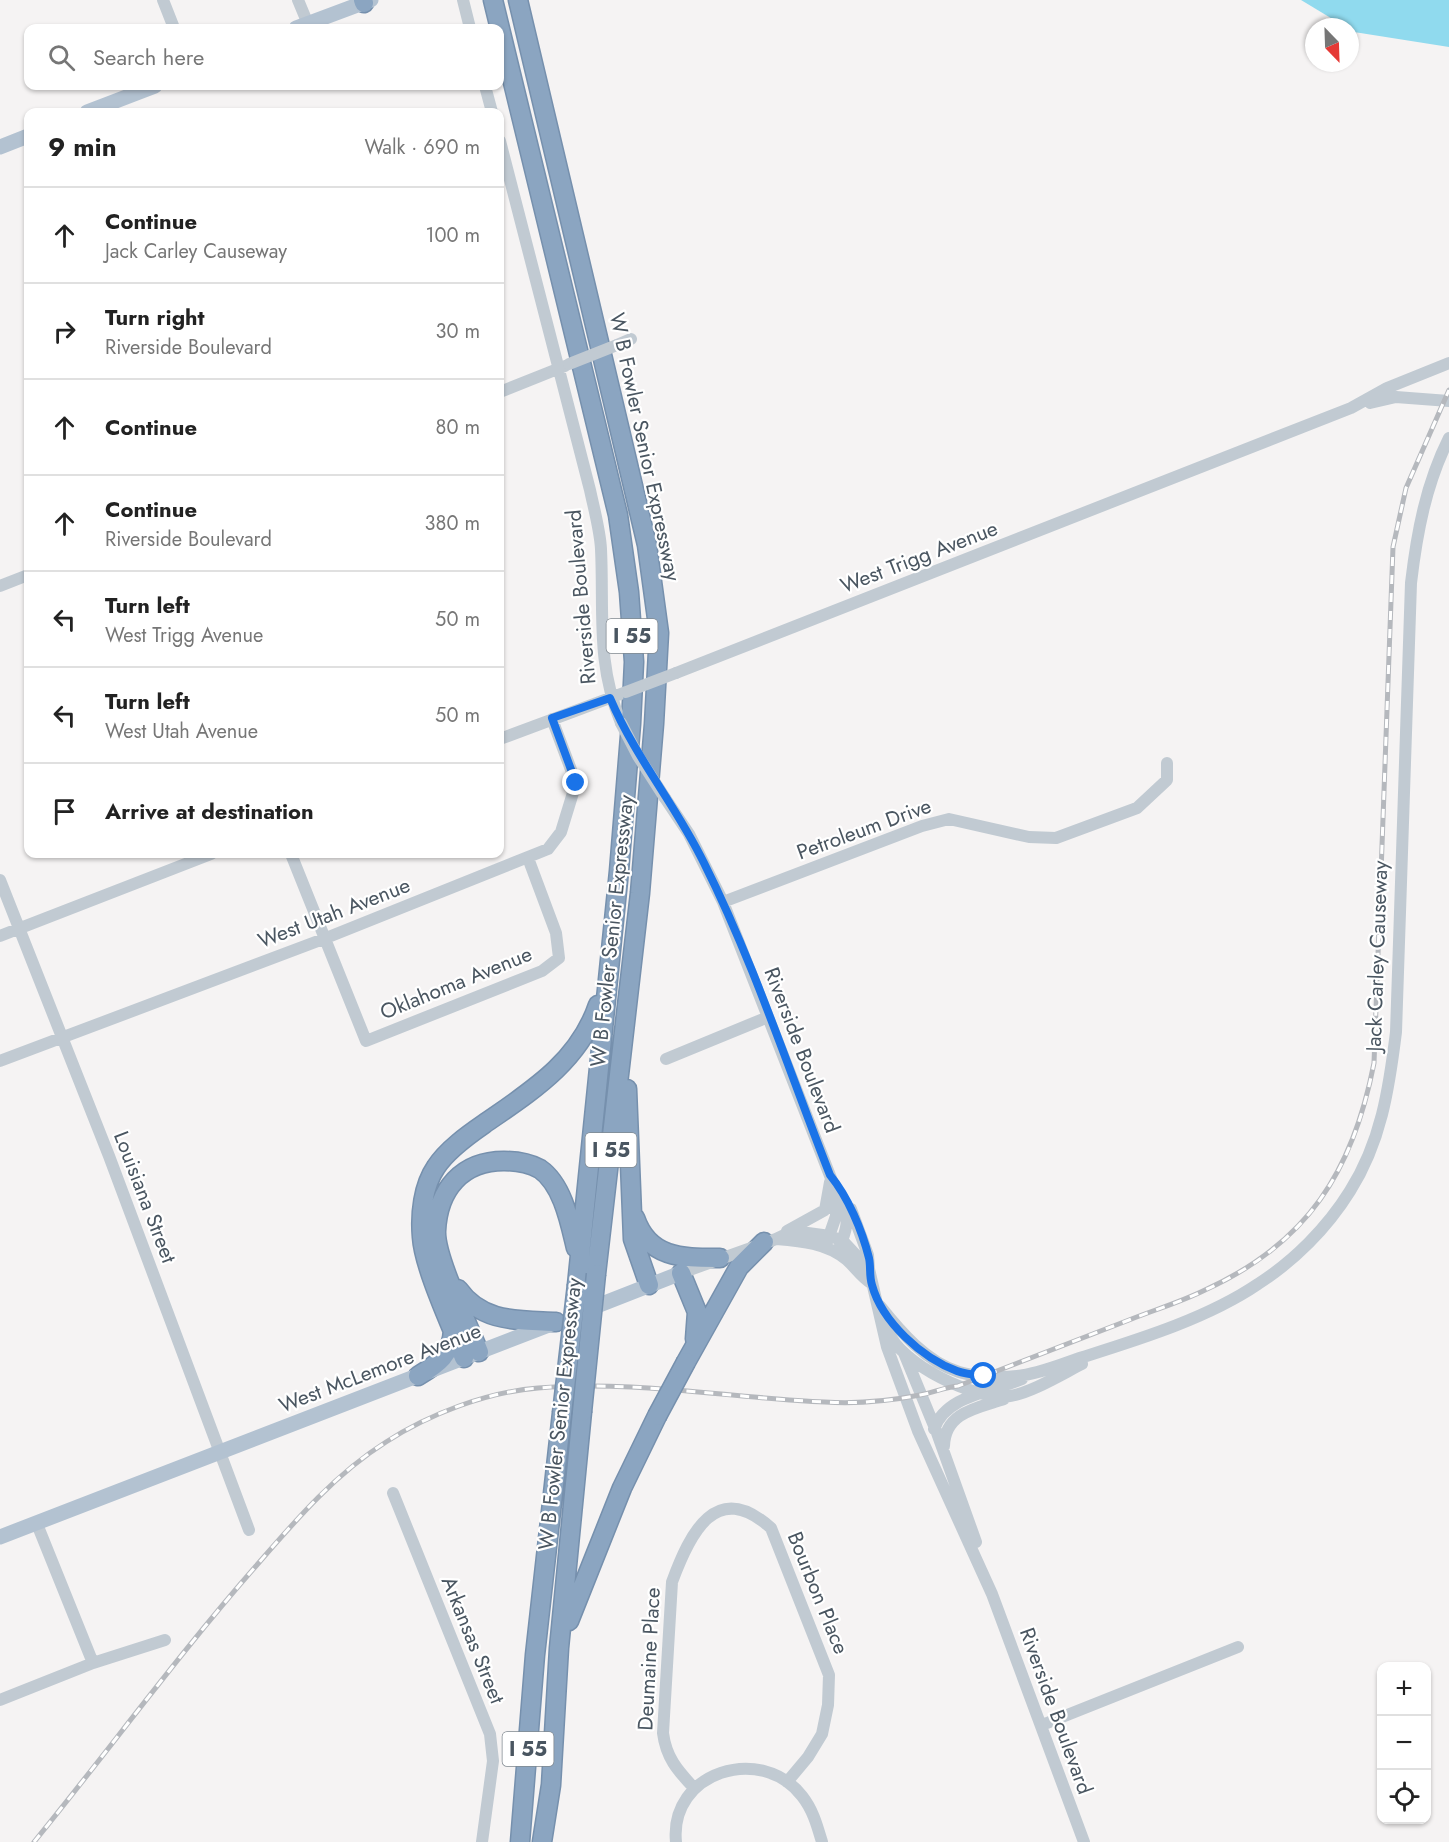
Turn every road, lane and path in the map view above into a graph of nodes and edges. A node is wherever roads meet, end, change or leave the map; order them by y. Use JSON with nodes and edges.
{"nodes":[{"id":1,"x":163,"y":0,"type":"edge"},
{"id":2,"x":298,"y":0,"type":"edge"},
{"id":3,"x":463,"y":0,"type":"edge"},
{"id":4,"x":493,"y":0,"type":"edge"},
{"id":5,"x":518,"y":0,"type":"edge"},
{"id":6,"x":366,"y":1,"type":"edge"},
{"id":7,"x":172,"y":24,"type":"edge"},
{"id":8,"x":302,"y":24,"type":"edge"},
{"id":9,"x":307,"y":24,"type":"edge"},
{"id":10,"x":469,"y":24,"type":"edge"},
{"id":11,"x":499,"y":24,"type":"edge"},
{"id":12,"x":504,"y":45,"type":"edge"},
{"id":13,"x":145,"y":90,"type":"edge"},
{"id":14,"x":486,"y":90,"type":"edge"},
{"id":15,"x":97,"y":108,"type":"edge"},
{"id":16,"x":491,"y":108,"type":"edge"},
{"id":17,"x":24,"y":138,"type":"edge"},
{"id":18,"x":0,"y":147,"type":"edge"},
{"id":19,"x":504,"y":155,"type":"edge"},
{"id":20,"x":631,"y":339,"type":"dead end"},
{"id":21,"x":1449,"y":363,"type":"edge"},
{"id":22,"x":564,"y":366,"type":"junction"},
{"id":23,"x":504,"y":390,"type":"edge"},
{"id":24,"x":1449,"y":401,"type":"edge"},
{"id":25,"x":1351,"y":408,"type":"junction"},
{"id":26,"x":1449,"y":438,"type":"edge"},
{"id":27,"x":24,"y":576,"type":"edge"},
{"id":28,"x":0,"y":586,"type":"edge"},
{"id":29,"x":610,"y":698,"type":"junction"},
{"id":30,"x":552,"y":718,"type":"junction"},
{"id":31,"x":504,"y":737,"type":"edge"},
{"id":32,"x":1167,"y":763,"type":"dead end"},
{"id":33,"x":201,"y":858,"type":"edge"},
{"id":34,"x":293,"y":858,"type":"edge"},
{"id":35,"x":528,"y":858,"type":"junction"},
{"id":36,"x":0,"y":880,"type":"edge"},
{"id":37,"x":723,"y":902,"type":"junction"},
{"id":38,"x":19,"y":928,"type":"junction"},
{"id":39,"x":0,"y":936,"type":"edge"},
{"id":40,"x":326,"y":938,"type":"junction"},
{"id":41,"x":609,"y":972,"type":"junction"},
{"id":42,"x":768,"y":1017,"type":"junction"},
{"id":43,"x":625,"y":1027,"type":"junction"},
{"id":44,"x":61,"y":1039,"type":"junction"},
{"id":45,"x":666,"y":1059,"type":"dead end"},
{"id":46,"x":0,"y":1061,"type":"edge"},
{"id":47,"x":830,"y":1175,"type":"junction"},
{"id":48,"x":836,"y":1191,"type":"junction"},
{"id":49,"x":631,"y":1205,"type":"junction"},
{"id":50,"x":775,"y":1238,"type":"junction"},
{"id":51,"x":843,"y":1240,"type":"junction"},
{"id":52,"x":831,"y":1246,"type":"junction"},
{"id":53,"x":720,"y":1258,"type":"junction"},
{"id":54,"x":579,"y":1261,"type":"junction"},
{"id":55,"x":869,"y":1269,"type":"junction"},
{"id":56,"x":681,"y":1273,"type":"junction"},
{"id":57,"x":447,"y":1275,"type":"junction"},
{"id":58,"x":871,"y":1283,"type":"junction"},
{"id":59,"x":649,"y":1285,"type":"junction"},
{"id":60,"x":880,"y":1306,"type":"junction"},
{"id":61,"x":556,"y":1322,"type":"junction"},
{"id":62,"x":893,"y":1323,"type":"junction"},
{"id":63,"x":453,"y":1328,"type":"junction"},
{"id":64,"x":694,"y":1344,"type":"junction"},
{"id":65,"x":1120,"y":1345,"type":"junction"},
{"id":66,"x":904,"y":1352,"type":"junction"},
{"id":67,"x":472,"y":1355,"type":"junction"},
{"id":68,"x":1034,"y":1373,"type":"junction"},
{"id":69,"x":418,"y":1376,"type":"junction"},
{"id":70,"x":982,"y":1393,"type":"junction"},
{"id":71,"x":1011,"y":1396,"type":"junction"},
{"id":72,"x":934,"y":1427,"type":"junction"},
{"id":73,"x":944,"y":1453,"type":"junction"},
{"id":74,"x":220,"y":1454,"type":"junction"},
{"id":75,"x":393,"y":1493,"type":"dead end"},
{"id":76,"x":726,"y":1508,"type":"joint"},
{"id":77,"x":37,"y":1524,"type":"junction"},
{"id":78,"x":961,"y":1526,"type":"junction"},
{"id":79,"x":249,"y":1530,"type":"dead end"},
{"id":80,"x":0,"y":1538,"type":"edge"},
{"id":81,"x":992,"y":1594,"type":"junction"},
{"id":82,"x":165,"y":1640,"type":"dead end"},
{"id":83,"x":1238,"y":1647,"type":"dead end"},
{"id":84,"x":559,"y":1648,"type":"junction"},
{"id":85,"x":93,"y":1663,"type":"junction"},
{"id":86,"x":0,"y":1700,"type":"edge"},
{"id":87,"x":1042,"y":1725,"type":"junction"},
{"id":88,"x":788,"y":1782,"type":"junction"},
{"id":89,"x":694,"y":1788,"type":"junction"},
{"id":90,"x":482,"y":1842,"type":"edge"},
{"id":91,"x":520,"y":1842,"type":"edge"},
{"id":92,"x":542,"y":1842,"type":"edge"},
{"id":93,"x":676,"y":1842,"type":"edge"},
{"id":94,"x":822,"y":1842,"type":"edge"},
{"id":95,"x":1084,"y":1842,"type":"edge"}],
"edges":[{"from":1,"to":7,"type":"street"},
{"from":2,"to":8,"type":"street"},
{"from":3,"to":10,"type":"street"},
{"from":4,"to":11,"type":"highway","name":"W B Fowler Senior Expressway","number":"I 55"},
{"from":5,"to":43,"type":"highway","name":"W B Fowler Senior Expressway","number":"I 55"},
{"from":6,"to":9,"type":"main road"},
{"from":12,"to":41,"type":"highway","name":"W B Fowler Senior Expressway","number":"I 55"},
{"from":13,"to":15,"type":"main road"},
{"from":14,"to":16,"type":"street"},
{"from":17,"to":18,"type":"main road"},
{"from":19,"to":22,"type":"street","name":"Riverside Boulevard"},
{"from":20,"to":22,"type":"street","bridge":true},
{"from":21,"to":25,"type":"street"},
{"from":22,"to":23,"type":"street"},
{"from":22,"to":29,"type":"street","name":"Riverside Boulevard"},
{"from":24,"to":25,"type":"street"},
{"from":25,"to":29,"type":"street","name":"West Trigg Avenue","bridge":true},
{"from":26,"to":65,"type":"street","name":"Jack Carley Causeway"},
{"from":27,"to":28,"type":"street"},
{"from":29,"to":30,"type":"street","name":"West Trigg Avenue"},
{"from":29,"to":37,"type":"street","name":"Riverside Boulevard","bridge":true},
{"from":30,"to":31,"type":"street","name":"West Trigg Avenue"},
{"from":30,"to":35,"type":"street","name":"West Utah Avenue"},
{"from":32,"to":37,"type":"street","name":"Petroleum Drive"},
{"from":33,"to":38,"type":"street"},
{"from":34,"to":40,"type":"street"},
{"from":35,"to":40,"type":"street","name":"West Utah Avenue"},
{"from":35,"to":40,"type":"street","name":"Oklahoma Avenue"},
{"from":36,"to":38,"type":"street","name":"Louisiana Street"},
{"from":37,"to":42,"type":"street","name":"Riverside Boulevard"},
{"from":38,"to":39,"type":"street"},
{"from":38,"to":44,"type":"street","name":"Louisiana Street"},
{"from":40,"to":44,"type":"street","name":"West Utah Avenue"},
{"from":41,"to":54,"type":"highway","name":"W B Fowler Senior Expressway","number":"I 55"},
{"from":41,"to":63,"type":"highway"},
{"from":42,"to":45,"type":"street"},
{"from":42,"to":47,"type":"street","name":"Riverside Boulevard"},
{"from":43,"to":49,"type":"highway"},
{"from":43,"to":84,"type":"highway","name":"W B Fowler Senior Expressway","number":"I 55","bridge":true},
{"from":44,"to":46,"type":"street","name":"West Utah Avenue"},
{"from":44,"to":74,"type":"street","name":"Louisiana Street"},
{"from":47,"to":48,"type":"street","name":"Riverside Boulevard"},
{"from":47,"to":50,"type":"street"},
{"from":47,"to":55,"type":"street","name":"Riverside Boulevard"},
{"from":48,"to":51,"type":"street","name":"Riverside Boulevard"},
{"from":48,"to":52,"type":"street","name":"Riverside Boulevard"},
{"from":49,"to":53,"type":"highway"},
{"from":49,"to":59,"type":"highway"},
{"from":50,"to":52,"type":"street","name":"West McLemore Avenue"},
{"from":50,"to":53,"type":"street","name":"West McLemore Avenue"},
{"from":50,"to":64,"type":"highway"},
{"from":51,"to":52,"type":"street","name":"West McLemore Avenue"},
{"from":51,"to":55,"type":"street"},
{"from":52,"to":58,"type":"street"},
{"from":53,"to":56,"type":"street","name":"West McLemore Avenue"},
{"from":54,"to":57,"type":"highway"},
{"from":54,"to":91,"type":"highway","name":"W B Fowler Senior Expressway","number":"I 55","bridge":true},
{"from":55,"to":58,"type":"street","name":"Riverside Boulevard"},
{"from":56,"to":59,"type":"main road","name":"West McLemore Avenue"},
{"from":56,"to":64,"type":"highway"},
{"from":57,"to":61,"type":"highway"},
{"from":57,"to":67,"type":"highway"},
{"from":58,"to":60,"type":"street","name":"Riverside Boulevard"},
{"from":59,"to":61,"type":"main road","name":"West McLemore Avenue"},
{"from":60,"to":62,"type":"street","name":"Jack Carley Causeway"},
{"from":60,"to":66,"type":"street"},
{"from":60,"to":78,"type":"street","name":"Riverside Boulevard"},
{"from":61,"to":67,"type":"main road","name":"West McLemore Avenue"},
{"from":62,"to":66,"type":"street","name":"Riverside Boulevard"},
{"from":62,"to":68,"type":"street","name":"Jack Carley Causeway"},
{"from":63,"to":67,"type":"highway"},
{"from":63,"to":69,"type":"highway"},
{"from":64,"to":84,"type":"highway","bridge":true},
{"from":65,"to":68,"type":"street","name":"Jack Carley Causeway"},
{"from":65,"to":71,"type":"street","name":"Jack Carley Causeway"},
{"from":66,"to":70,"type":"street"},
{"from":66,"to":72,"type":"street","name":"Riverside Boulevard"},
{"from":67,"to":69,"type":"main road","name":"West McLemore Avenue"},
{"from":68,"to":70,"type":"street"},
{"from":69,"to":74,"type":"main road","name":"West McLemore Avenue"},
{"from":70,"to":71,"type":"street"},
{"from":70,"to":72,"type":"street"},
{"from":71,"to":73,"type":"street","name":"Jack Carley Causeway"},
{"from":72,"to":73,"type":"street","name":"Riverside Boulevard"},
{"from":72,"to":78,"type":"street"},
{"from":73,"to":81,"type":"street","name":"Riverside Boulevard"},
{"from":74,"to":77,"type":"main road","name":"West McLemore Avenue"},
{"from":74,"to":79,"type":"street","name":"Louisiana Street"},
{"from":75,"to":90,"type":"street","name":"Arkansas Street"},
{"from":76,"to":88,"type":"street","name":"Bourbon Place"},
{"from":76,"to":89,"type":"street","name":"Deumaine Place"},
{"from":77,"to":80,"type":"main road","name":"West McLemore Avenue"},
{"from":77,"to":85,"type":"street"},
{"from":78,"to":81,"type":"street","name":"Riverside Boulevard"},
{"from":81,"to":87,"type":"street","name":"Riverside Boulevard"},
{"from":82,"to":85,"type":"street"},
{"from":83,"to":87,"type":"street"},
{"from":84,"to":92,"type":"highway","name":"W B Fowler Senior Expressway","number":"I 55"},
{"from":85,"to":86,"type":"street"},
{"from":87,"to":95,"type":"street","name":"Riverside Boulevard"},
{"from":88,"to":89,"type":"street"},
{"from":88,"to":94,"type":"street"},
{"from":89,"to":93,"type":"street"}]}
